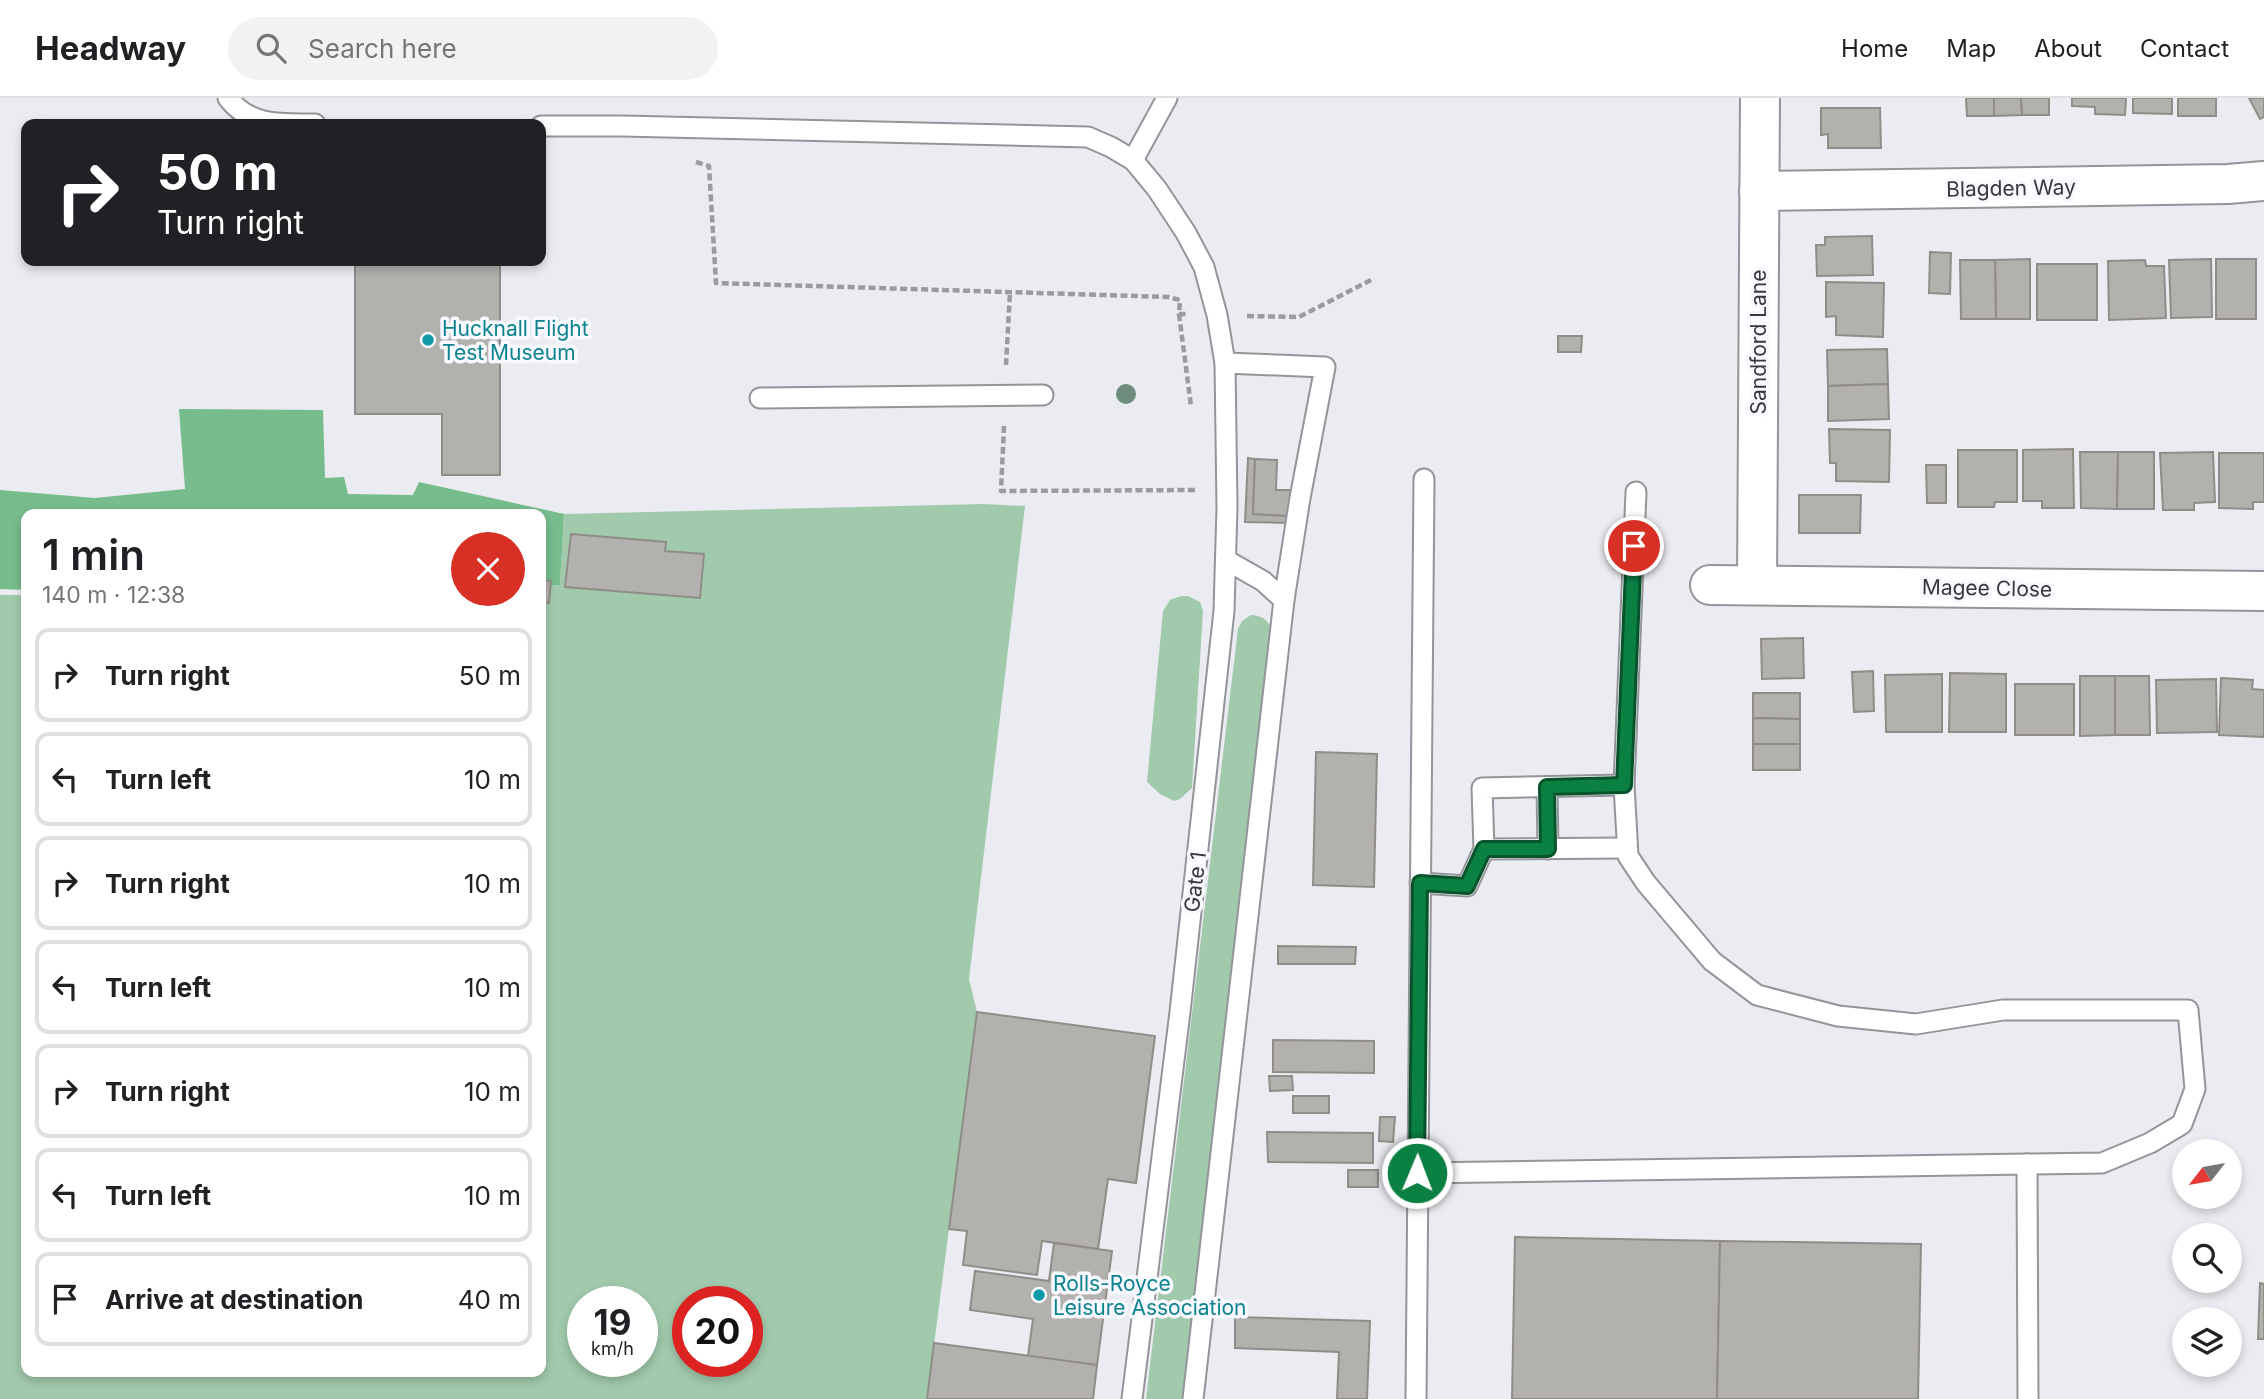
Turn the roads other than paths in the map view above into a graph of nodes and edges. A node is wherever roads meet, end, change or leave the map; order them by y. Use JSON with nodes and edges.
{"nodes":[{"id":1,"x":228,"y":98,"type":"edge"},
{"id":2,"x":1167,"y":98,"type":"edge"},
{"id":3,"x":1759,"y":98,"type":"edge"},
{"id":4,"x":255,"y":119,"type":"edge"},
{"id":5,"x":546,"y":126,"type":"edge"},
{"id":6,"x":1133,"y":160,"type":"junction"},
{"id":7,"x":2264,"y":181,"type":"edge"},
{"id":8,"x":1759,"y":191,"type":"junction"},
{"id":9,"x":1225,"y":363,"type":"junction"},
{"id":10,"x":1043,"y":395,"type":"dead end"},
{"id":11,"x":760,"y":398,"type":"dead end"},
{"id":12,"x":1424,"y":479,"type":"dead end"},
{"id":13,"x":1636,"y":492,"type":"dead end"},
{"id":14,"x":1226,"y":560,"type":"junction"},
{"id":15,"x":1710,"y":585,"type":"dead end"},
{"id":16,"x":1757,"y":585,"type":"junction"},
{"id":17,"x":2264,"y":591,"type":"edge"},
{"id":18,"x":1284,"y":600,"type":"junction"},
{"id":19,"x":1624,"y":785,"type":"junction"},
{"id":20,"x":1547,"y":787,"type":"junction"},
{"id":21,"x":1627,"y":848,"type":"junction"},
{"id":22,"x":1484,"y":849,"type":"junction"},
{"id":23,"x":1548,"y":849,"type":"junction"},
{"id":24,"x":1420,"y":883,"type":"junction"},
{"id":25,"x":2026,"y":1164,"type":"junction"},
{"id":26,"x":1417,"y":1173,"type":"junction"},
{"id":27,"x":1132,"y":1399,"type":"edge"},
{"id":28,"x":1193,"y":1399,"type":"edge"},
{"id":29,"x":1416,"y":1399,"type":"edge"},
{"id":30,"x":2028,"y":1399,"type":"edge"}],
"edges":[{"from":1,"to":4,"type":"lane"},
{"from":2,"to":6,"type":"lane"},
{"from":3,"to":8,"type":"street","name":"Sandford Lane"},
{"from":5,"to":6,"type":"lane"},
{"from":6,"to":9,"type":"lane","name":"Gate 1"},
{"from":7,"to":8,"type":"street","name":"Blagden Way"},
{"from":8,"to":16,"type":"street","name":"Sandford Lane"},
{"from":9,"to":14,"type":"lane","name":"Gate 1"},
{"from":9,"to":18,"type":"lane"},
{"from":10,"to":11,"type":"lane"},
{"from":12,"to":24,"type":"lane"},
{"from":13,"to":19,"type":"lane"},
{"from":14,"to":18,"type":"lane"},
{"from":14,"to":27,"type":"lane","name":"Gate 1"},
{"from":15,"to":16,"type":"street","name":"Magee Close"},
{"from":16,"to":17,"type":"street","name":"Magee Close"},
{"from":18,"to":28,"type":"lane"},
{"from":19,"to":20,"type":"lane"},
{"from":19,"to":21,"type":"lane"},
{"from":20,"to":22,"type":"lane"},
{"from":20,"to":23,"type":"lane"},
{"from":21,"to":23,"type":"lane"},
{"from":21,"to":25,"type":"lane"},
{"from":22,"to":23,"type":"lane"},
{"from":22,"to":24,"type":"lane"},
{"from":24,"to":26,"type":"lane"},
{"from":25,"to":26,"type":"lane"},
{"from":25,"to":30,"type":"lane"},
{"from":26,"to":29,"type":"lane"}]}
